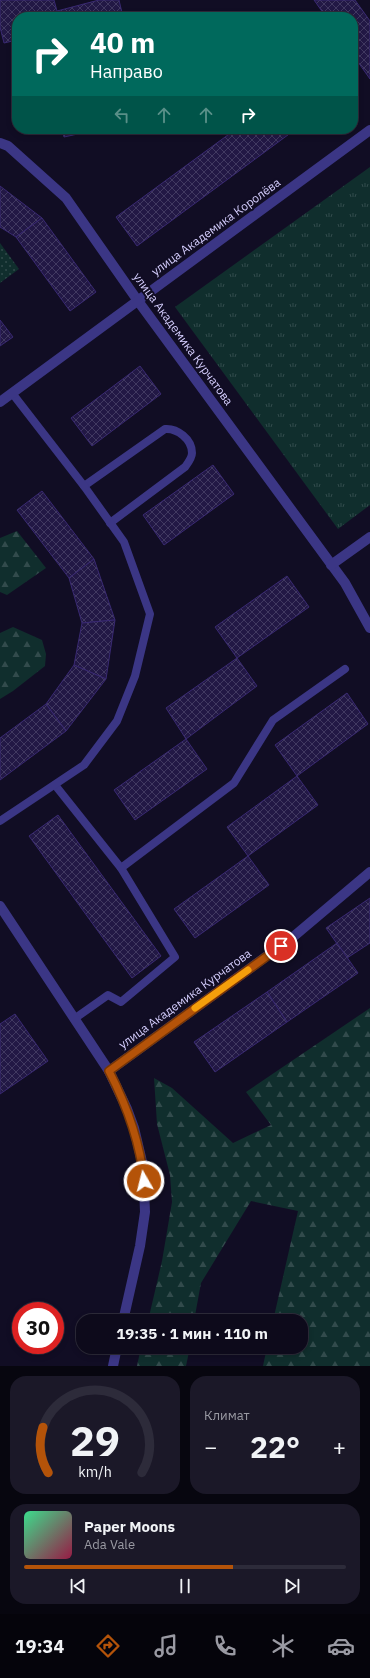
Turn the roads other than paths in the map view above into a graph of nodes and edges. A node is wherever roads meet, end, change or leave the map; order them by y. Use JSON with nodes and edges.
{"nodes":[{"id":1,"x":370,"y":130,"type":"edge"},
{"id":2,"x":0,"y":143,"type":"edge"},
{"id":3,"x":138,"y":301,"type":"junction"},
{"id":4,"x":12,"y":393,"type":"junction"},
{"id":5,"x":0,"y":402,"type":"edge"},
{"id":6,"x":84,"y":486,"type":"junction"},
{"id":7,"x":110,"y":523,"type":"junction"},
{"id":8,"x":370,"y":537,"type":"edge"},
{"id":9,"x":331,"y":565,"type":"junction"},
{"id":10,"x":370,"y":628,"type":"edge"},
{"id":11,"x":345,"y":669,"type":"dead end"},
{"id":12,"x":55,"y":785,"type":"junction"},
{"id":13,"x":0,"y":821,"type":"edge"},
{"id":14,"x":121,"y":868,"type":"junction"},
{"id":15,"x":370,"y":872,"type":"edge"},
{"id":16,"x":0,"y":906,"type":"edge"},
{"id":17,"x":74,"y":1018,"type":"junction"},
{"id":18,"x":109,"y":1071,"type":"junction"},
{"id":19,"x":125,"y":1314,"type":"edge"},
{"id":20,"x":115,"y":1354,"type":"edge"},
{"id":21,"x":112,"y":1366,"type":"edge"}],
"edges":[{"from":1,"to":3,"type":"street","name":"улица Академика Королёва"},
{"from":2,"to":3,"type":"street","name":"улица Академика Курчатова"},
{"from":3,"to":4,"type":"street","name":"улица Академика Королёва"},
{"from":3,"to":9,"type":"street","name":"улица Академика Курчатова"},
{"from":4,"to":5,"type":"street","name":"улица Академика Королёва"},
{"from":4,"to":6,"type":"lane"},
{"from":6,"to":7,"type":"lane"},
{"from":6,"to":7,"type":"lane"},
{"from":7,"to":12,"type":"lane"},
{"from":8,"to":9,"type":"street"},
{"from":9,"to":10,"type":"street","name":"улица Академика Курчатова"},
{"from":11,"to":14,"type":"lane"},
{"from":12,"to":13,"type":"lane"},
{"from":12,"to":14,"type":"lane"},
{"from":14,"to":17,"type":"lane"},
{"from":15,"to":18,"type":"street","name":"улица Академика Курчатова"},
{"from":16,"to":17,"type":"street"},
{"from":17,"to":18,"type":"street"},
{"from":18,"to":19,"type":"street"},
{"from":20,"to":21,"type":"street"}]}
